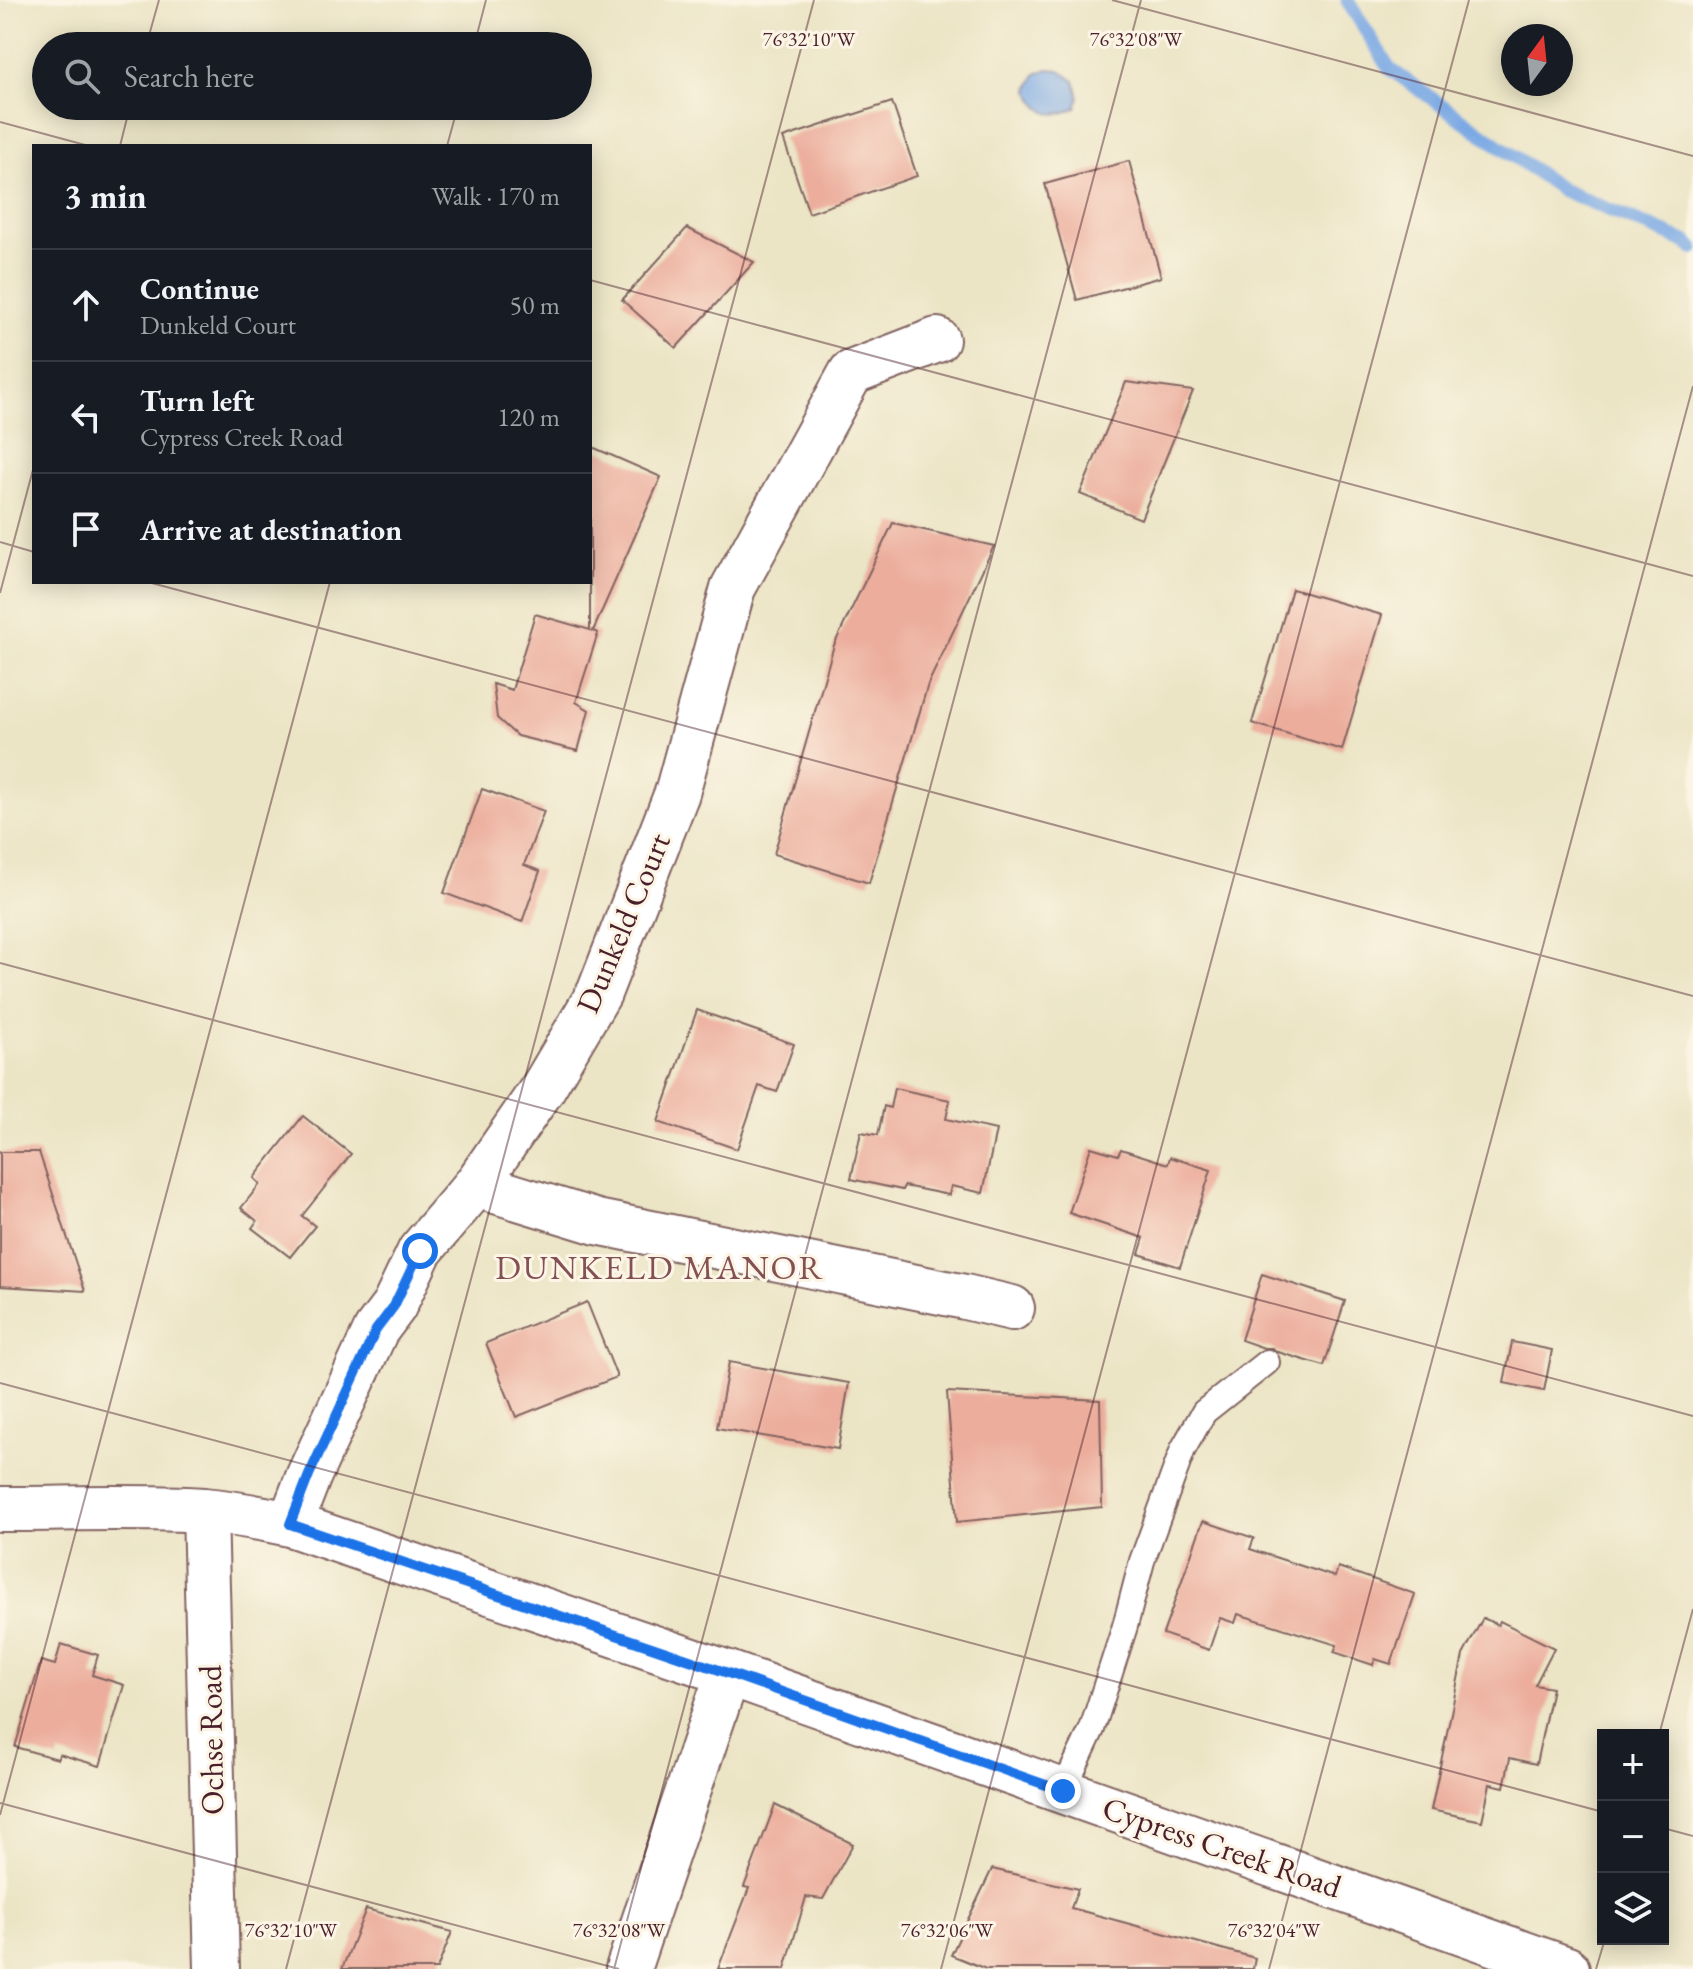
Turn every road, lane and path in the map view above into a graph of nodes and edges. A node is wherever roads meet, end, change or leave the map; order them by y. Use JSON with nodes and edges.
{"nodes":[{"id":1,"x":937,"y":340,"type":"dead end"},
{"id":2,"x":476,"y":1185,"type":"junction"},
{"id":3,"x":1012,"y":1308,"type":"dead end"},
{"id":4,"x":1267,"y":1362,"type":"dead end"},
{"id":5,"x":0,"y":1509,"type":"edge"},
{"id":6,"x":205,"y":1511,"type":"junction"},
{"id":7,"x":290,"y":1524,"type":"junction"},
{"id":8,"x":728,"y":1673,"type":"junction"},
{"id":9,"x":1063,"y":1791,"type":"junction"},
{"id":10,"x":217,"y":1969,"type":"edge"},
{"id":11,"x":628,"y":1969,"type":"edge"},
{"id":12,"x":1565,"y":1969,"type":"edge"}],
"edges":[{"from":1,"to":2,"type":"street","name":"Dunkeld Court"},
{"from":2,"to":3,"type":"street"},
{"from":2,"to":7,"type":"street","name":"Dunkeld Court"},
{"from":4,"to":9,"type":"lane"},
{"from":5,"to":6,"type":"street","name":"Cypress Creek Road"},
{"from":6,"to":7,"type":"street","name":"Cypress Creek Road"},
{"from":6,"to":10,"type":"street","name":"Ochse Road"},
{"from":7,"to":8,"type":"street","name":"Cypress Creek Road"},
{"from":8,"to":9,"type":"street","name":"Cypress Creek Road"},
{"from":8,"to":11,"type":"street"},
{"from":9,"to":12,"type":"street","name":"Cypress Creek Road"}]}
